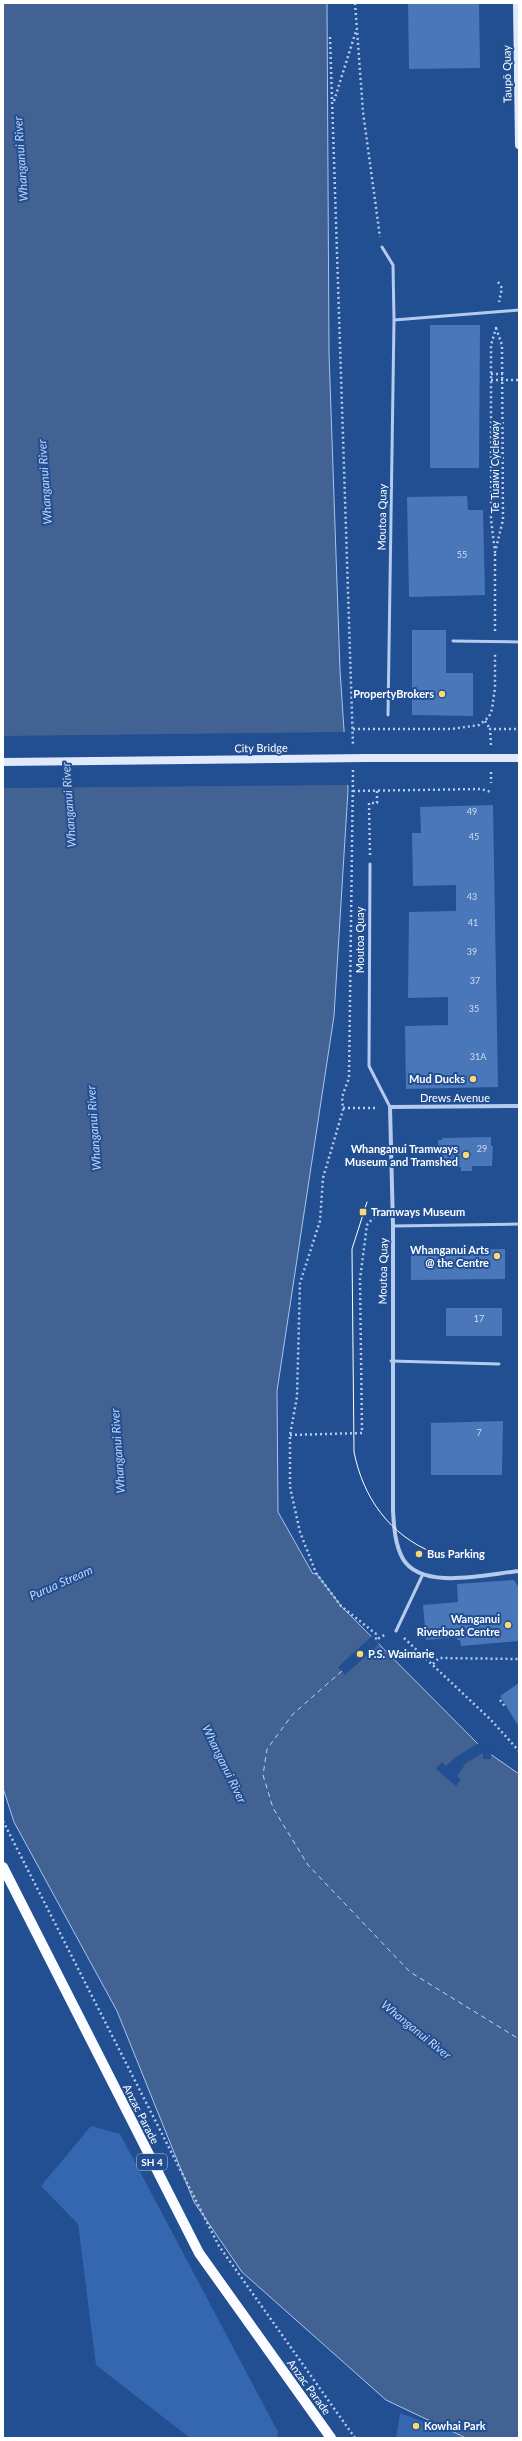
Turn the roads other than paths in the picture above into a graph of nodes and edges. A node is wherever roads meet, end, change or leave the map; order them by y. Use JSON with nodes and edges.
{"nodes":[{"id":1,"x":517,"y":3,"type":"edge"},
{"id":2,"x":519,"y":145,"type":"edge"},
{"id":3,"x":382,"y":247,"type":"road end"},
{"id":4,"x":519,"y":310,"type":"edge"},
{"id":5,"x":394,"y":320,"type":"junction"},
{"id":6,"x":453,"y":641,"type":"dead end"},
{"id":7,"x":519,"y":642,"type":"edge"},
{"id":8,"x":388,"y":715,"type":"dead end"},
{"id":9,"x":519,"y":758,"type":"edge"},
{"id":10,"x":3,"y":762,"type":"edge"},
{"id":11,"x":370,"y":864,"type":"road end"},
{"id":12,"x":519,"y":1106,"type":"edge"},
{"id":13,"x":390,"y":1107,"type":"junction"},
{"id":14,"x":519,"y":1224,"type":"edge"},
{"id":15,"x":393,"y":1226,"type":"junction"},
{"id":16,"x":391,"y":1361,"type":"junction"},
{"id":17,"x":499,"y":1364,"type":"dead end"},
{"id":18,"x":519,"y":1571,"type":"edge"},
{"id":19,"x":423,"y":1574,"type":"junction"},
{"id":20,"x":396,"y":1631,"type":"road end"},
{"id":21,"x":3,"y":1867,"type":"edge"},
{"id":22,"x":331,"y":2438,"type":"edge"}],
"edges":[{"from":1,"to":2,"type":"main road","name":"Taupō Quay"},
{"from":3,"to":5,"type":"lane","name":"Moutoa Quay"},
{"from":4,"to":5,"type":"lane"},
{"from":5,"to":8,"type":"lane","name":"Moutoa Quay"},
{"from":6,"to":7,"type":"lane"},
{"from":9,"to":10,"type":"main road","name":"City Bridge"},
{"from":11,"to":13,"type":"lane","name":"Moutoa Quay"},
{"from":12,"to":13,"type":"street","name":"Drews Avenue"},
{"from":13,"to":15,"type":"street","name":"Moutoa Quay"},
{"from":14,"to":15,"type":"lane"},
{"from":15,"to":16,"type":"street","name":"Moutoa Quay"},
{"from":16,"to":17,"type":"lane"},
{"from":16,"to":19,"type":"street","name":"Moutoa Quay"},
{"from":18,"to":19,"type":"street","name":"Moutoa Quay"},
{"from":19,"to":20,"type":"lane"},
{"from":21,"to":22,"type":"main road","name":"Anzac Parade","number":"SH 4"}]}
